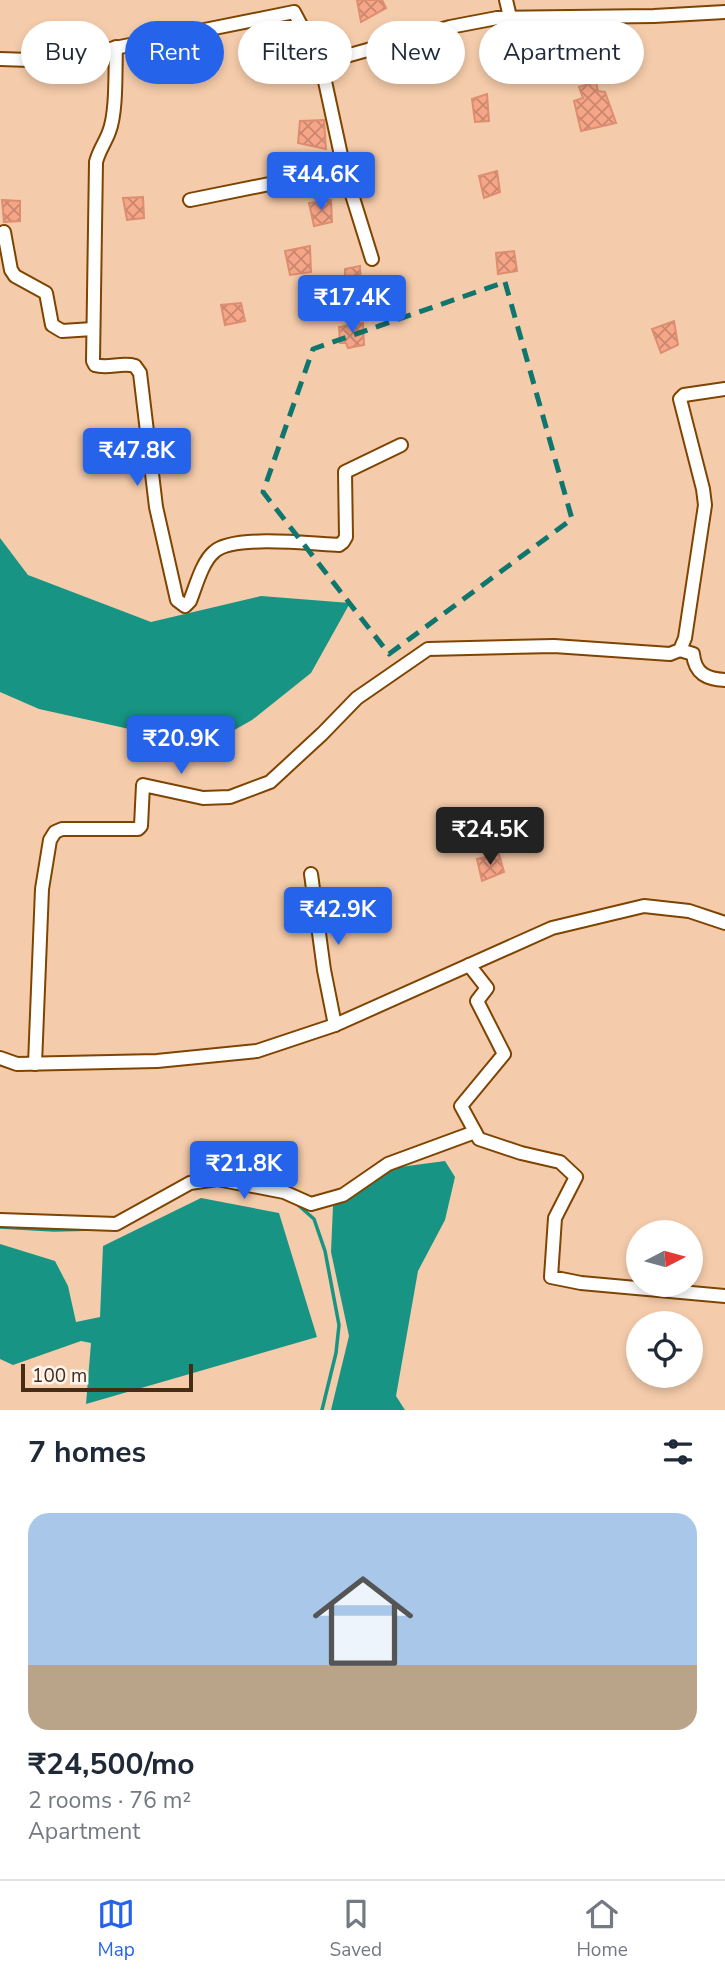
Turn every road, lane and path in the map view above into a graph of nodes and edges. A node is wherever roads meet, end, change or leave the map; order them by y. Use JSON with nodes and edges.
{"nodes":[{"id":1,"x":506,"y":0,"type":"edge"},
{"id":2,"x":292,"y":6,"type":"edge"},
{"id":3,"x":725,"y":12,"type":"edge"},
{"id":4,"x":510,"y":17,"type":"junction"},
{"id":5,"x":116,"y":47,"type":"junction"},
{"id":6,"x":352,"y":55,"type":"edge"},
{"id":7,"x":0,"y":59,"type":"edge"},
{"id":8,"x":325,"y":84,"type":"edge"},
{"id":9,"x":344,"y":169,"type":"junction"},
{"id":10,"x":190,"y":200,"type":"dead end"},
{"id":11,"x":4,"y":232,"type":"dead end"},
{"id":12,"x":372,"y":259,"type":"dead end"},
{"id":13,"x":93,"y":329,"type":"junction"},
{"id":14,"x":725,"y":389,"type":"edge"},
{"id":15,"x":401,"y":445,"type":"dead end"},
{"id":16,"x":680,"y":650,"type":"junction"},
{"id":17,"x":725,"y":680,"type":"edge"},
{"id":18,"x":311,"y":874,"type":"dead end"},
{"id":19,"x":725,"y":923,"type":"edge"},
{"id":20,"x":469,"y":965,"type":"junction"},
{"id":21,"x":335,"y":1025,"type":"junction"},
{"id":22,"x":0,"y":1058,"type":"edge"},
{"id":23,"x":36,"y":1063,"type":"junction"},
{"id":24,"x":475,"y":1132,"type":"junction"},
{"id":25,"x":0,"y":1220,"type":"edge"},
{"id":26,"x":725,"y":1297,"type":"edge"}],
"edges":[{"from":1,"to":4,"type":"street"},
{"from":2,"to":5,"type":"street"},
{"from":3,"to":4,"type":"street"},
{"from":4,"to":6,"type":"street"},
{"from":5,"to":7,"type":"street"},
{"from":5,"to":13,"type":"street"},
{"from":8,"to":9,"type":"street"},
{"from":9,"to":10,"type":"street"},
{"from":9,"to":12,"type":"street"},
{"from":11,"to":13,"type":"street"},
{"from":13,"to":15,"type":"street"},
{"from":14,"to":16,"type":"street"},
{"from":16,"to":17,"type":"street"},
{"from":16,"to":23,"type":"street"},
{"from":18,"to":21,"type":"street"},
{"from":19,"to":20,"type":"street"},
{"from":20,"to":21,"type":"street"},
{"from":20,"to":24,"type":"street"},
{"from":21,"to":23,"type":"street"},
{"from":22,"to":23,"type":"street"},
{"from":24,"to":25,"type":"street"},
{"from":24,"to":26,"type":"street"}]}
